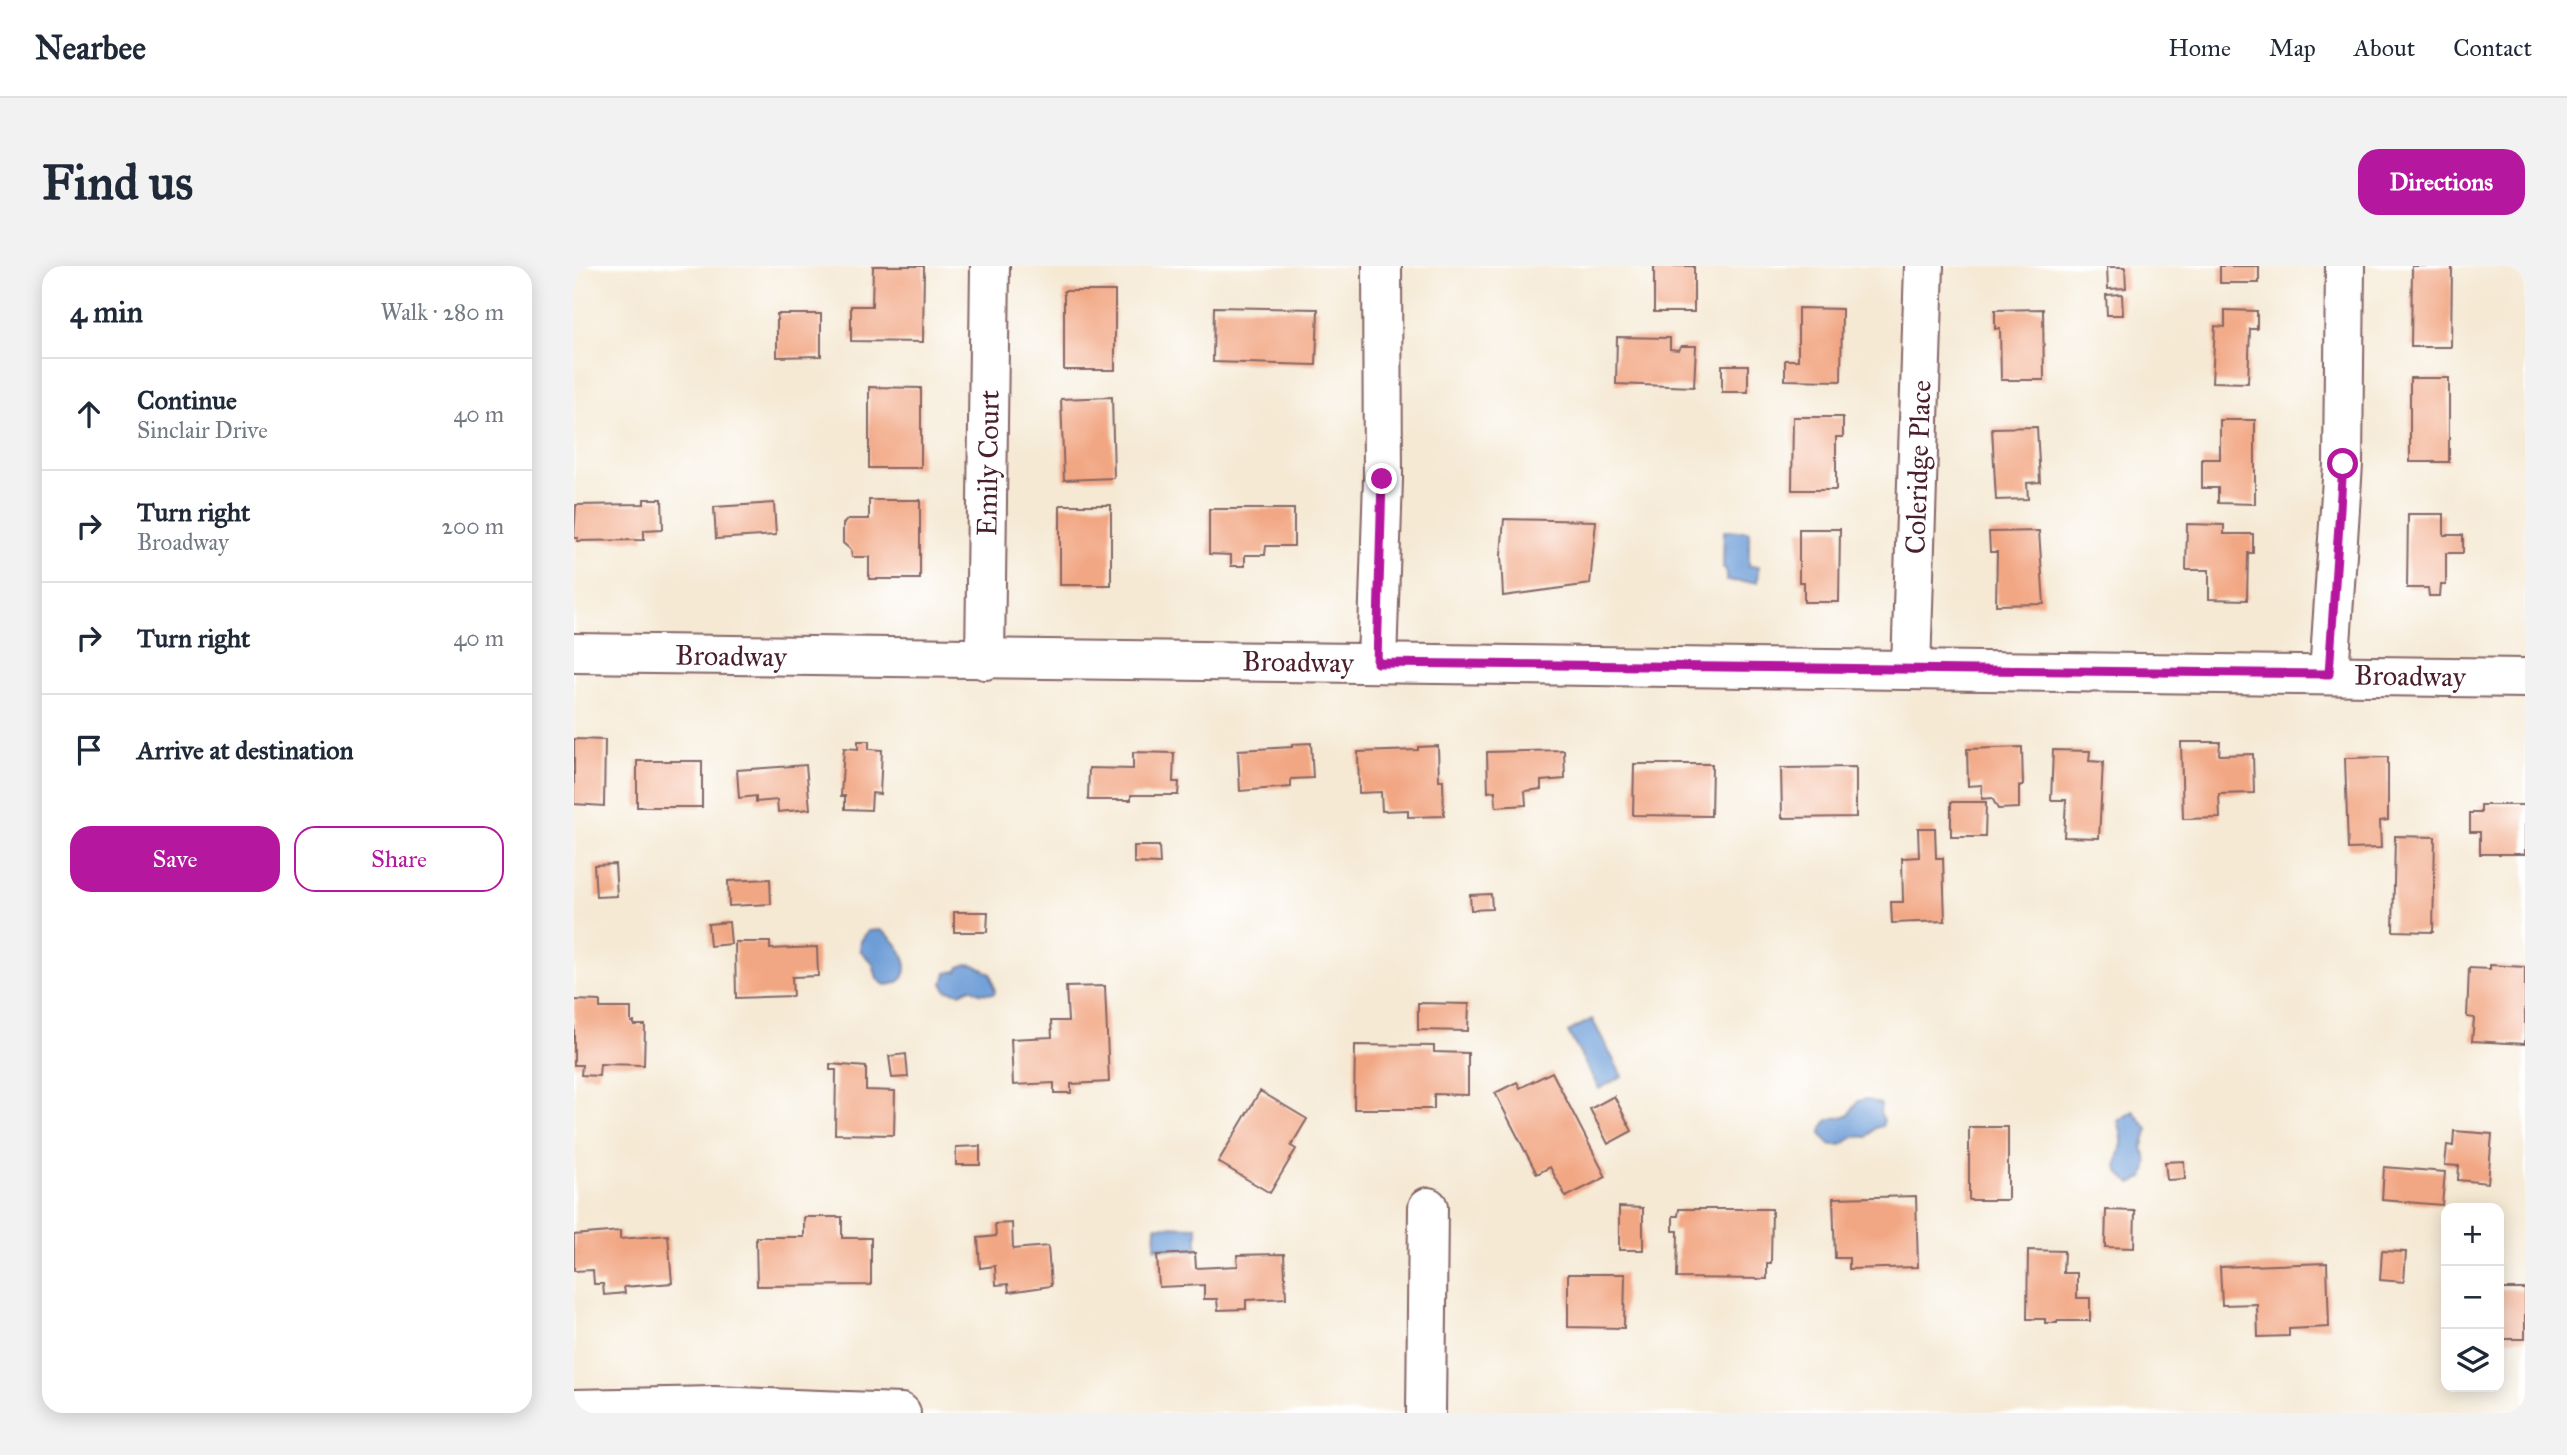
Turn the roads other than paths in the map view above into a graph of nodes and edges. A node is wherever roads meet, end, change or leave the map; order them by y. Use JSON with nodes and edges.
{"nodes":[{"id":1,"x":990,"y":266,"type":"edge"},
{"id":2,"x":1382,"y":266,"type":"edge"},
{"id":3,"x":1924,"y":266,"type":"edge"},
{"id":4,"x":2345,"y":266,"type":"edge"},
{"id":5,"x":574,"y":653,"type":"edge"},
{"id":6,"x":985,"y":660,"type":"junction"},
{"id":7,"x":1377,"y":663,"type":"junction"},
{"id":8,"x":1911,"y":668,"type":"junction"},
{"id":9,"x":2329,"y":674,"type":"junction"},
{"id":10,"x":2525,"y":678,"type":"edge"},
{"id":11,"x":1428,"y":1207,"type":"dead end"},
{"id":12,"x":574,"y":1409,"type":"edge"},
{"id":13,"x":901,"y":1413,"type":"edge"},
{"id":14,"x":1426,"y":1413,"type":"edge"}],
"edges":[{"from":1,"to":6,"type":"street","name":"Emily Court"},
{"from":2,"to":7,"type":"street"},
{"from":3,"to":8,"type":"street","name":"Coleridge Place"},
{"from":4,"to":9,"type":"street"},
{"from":5,"to":6,"type":"street","name":"Broadway"},
{"from":6,"to":7,"type":"street","name":"Broadway"},
{"from":7,"to":8,"type":"street","name":"Broadway"},
{"from":8,"to":9,"type":"street","name":"Broadway"},
{"from":9,"to":10,"type":"street","name":"Broadway"},
{"from":11,"to":14,"type":"street"},
{"from":12,"to":13,"type":"street"}]}
